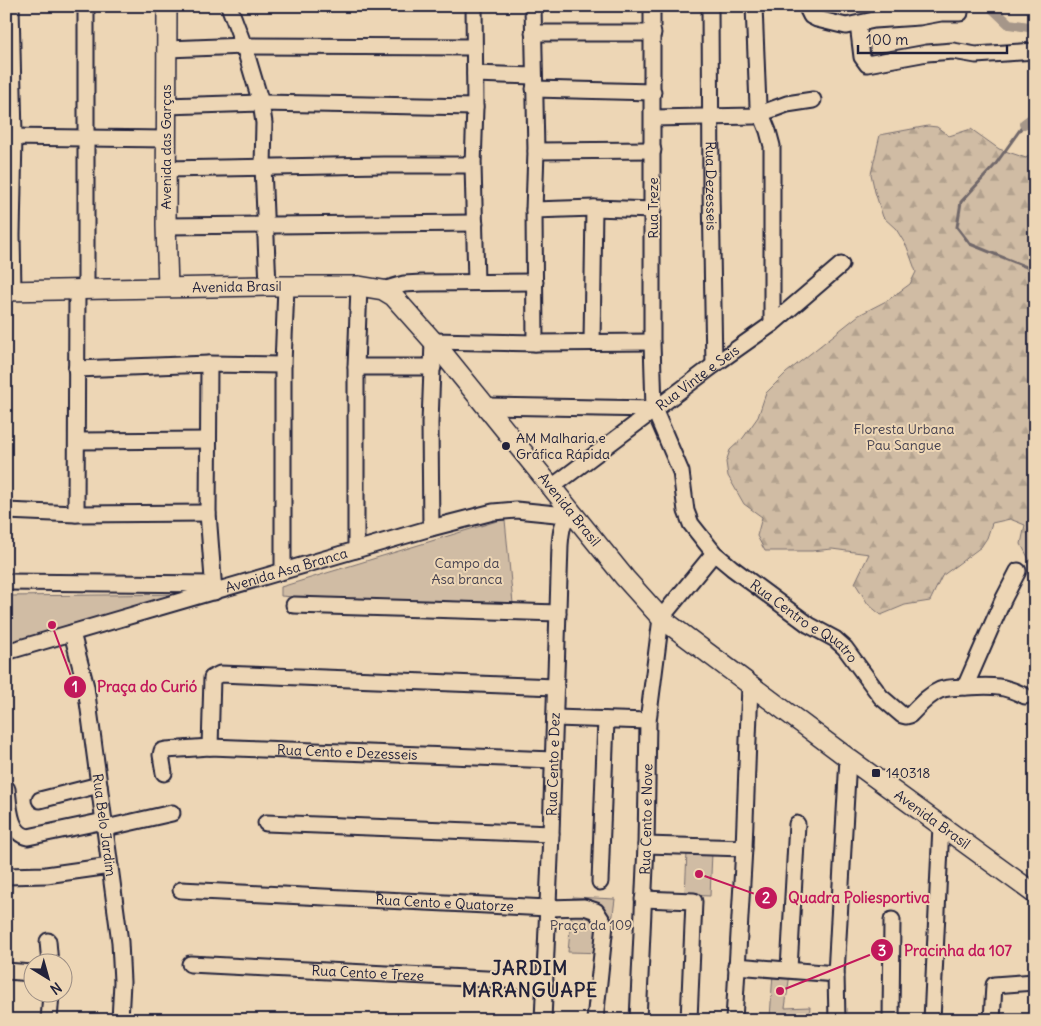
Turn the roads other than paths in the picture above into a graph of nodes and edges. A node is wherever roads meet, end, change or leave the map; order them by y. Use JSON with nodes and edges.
{"nodes":[{"id":1,"x":11,"y":6,"type":"edge"},
{"id":2,"x":86,"y":6,"type":"edge"},
{"id":3,"x":167,"y":6,"type":"edge"},
{"id":4,"x":229,"y":6,"type":"edge"},
{"id":5,"x":474,"y":6,"type":"edge"},
{"id":6,"x":533,"y":6,"type":"edge"},
{"id":7,"x":652,"y":6,"type":"edge"},
{"id":8,"x":710,"y":6,"type":"edge"},
{"id":9,"x":754,"y":6,"type":"edge"},
{"id":10,"x":806,"y":6,"type":"edge"},
{"id":11,"x":960,"y":13,"type":"dead end"},
{"id":12,"x":858,"y":24,"type":"junction"},
{"id":13,"x":533,"y":33,"type":"junction"},
{"id":14,"x":652,"y":33,"type":"junction"},
{"id":15,"x":244,"y":46,"type":"junction"},
{"id":16,"x":474,"y":47,"type":"junction"},
{"id":17,"x":168,"y":48,"type":"junction"},
{"id":18,"x":1035,"y":51,"type":"edge"},
{"id":19,"x":9,"y":63,"type":"edge"},
{"id":20,"x":475,"y":74,"type":"junction"},
{"id":21,"x":534,"y":83,"type":"junction"},
{"id":22,"x":653,"y":92,"type":"junction"},
{"id":23,"x":813,"y":100,"type":"dead end"},
{"id":24,"x":261,"y":103,"type":"junction"},
{"id":25,"x":166,"y":106,"type":"junction"},
{"id":26,"x":475,"y":107,"type":"junction"},
{"id":27,"x":760,"y":114,"type":"junction"},
{"id":28,"x":711,"y":116,"type":"junction"},
{"id":29,"x":653,"y":118,"type":"junction"},
{"id":30,"x":10,"y":136,"type":"edge"},
{"id":31,"x":85,"y":138,"type":"junction"},
{"id":32,"x":166,"y":139,"type":"junction"},
{"id":33,"x":653,"y":150,"type":"junction"},
{"id":34,"x":536,"y":151,"type":"junction"},
{"id":35,"x":473,"y":165,"type":"junction"},
{"id":36,"x":263,"y":166,"type":"junction"},
{"id":37,"x":166,"y":169,"type":"junction"},
{"id":38,"x":594,"y":208,"type":"junction"},
{"id":39,"x":534,"y":210,"type":"junction"},
{"id":40,"x":653,"y":210,"type":"junction"},
{"id":41,"x":9,"y":211,"type":"edge"},
{"id":42,"x":475,"y":223,"type":"junction"},
{"id":43,"x":166,"y":226,"type":"junction"},
{"id":44,"x":266,"y":226,"type":"junction"},
{"id":45,"x":841,"y":265,"type":"dead end"},
{"id":46,"x":476,"y":282,"type":"junction"},
{"id":47,"x":535,"y":282,"type":"junction"},
{"id":48,"x":277,"y":286,"type":"junction"},
{"id":49,"x":359,"y":286,"type":"junction"},
{"id":50,"x":168,"y":288,"type":"junction"},
{"id":51,"x":82,"y":290,"type":"junction"},
{"id":52,"x":383,"y":290,"type":"junction"},
{"id":53,"x":10,"y":291,"type":"edge"},
{"id":54,"x":772,"y":324,"type":"junction"},
{"id":55,"x":433,"y":341,"type":"junction"},
{"id":56,"x":535,"y":342,"type":"junction"},
{"id":57,"x":592,"y":342,"type":"junction"},
{"id":58,"x":652,"y":342,"type":"junction"},
{"id":59,"x":209,"y":364,"type":"junction"},
{"id":60,"x":283,"y":365,"type":"junction"},
{"id":61,"x":714,"y":365,"type":"junction"},
{"id":62,"x":356,"y":366,"type":"junction"},
{"id":63,"x":433,"y":366,"type":"junction"},
{"id":64,"x":76,"y":369,"type":"junction"},
{"id":65,"x":487,"y":406,"type":"junction"},
{"id":66,"x":654,"y":409,"type":"junction"},
{"id":67,"x":208,"y":440,"type":"junction"},
{"id":68,"x":77,"y":441,"type":"junction"},
{"id":69,"x":552,"y":487,"type":"junction"},
{"id":70,"x":571,"y":509,"type":"junction"},
{"id":71,"x":6,"y":511,"type":"edge"},
{"id":72,"x":208,"y":513,"type":"junction"},
{"id":73,"x":76,"y":514,"type":"junction"},
{"id":74,"x":431,"y":528,"type":"junction"},
{"id":75,"x":356,"y":550,"type":"junction"},
{"id":76,"x":714,"y":553,"type":"junction"},
{"id":77,"x":283,"y":570,"type":"junction"},
{"id":78,"x":1018,"y":571,"type":"dead end"},
{"id":79,"x":6,"y":582,"type":"edge"},
{"id":80,"x":213,"y":588,"type":"junction"},
{"id":81,"x":294,"y":605,"type":"dead end"},
{"id":82,"x":558,"y":613,"type":"junction"},
{"id":83,"x":661,"y":618,"type":"junction"},
{"id":84,"x":72,"y":633,"type":"junction"},
{"id":85,"x":6,"y":652,"type":"edge"},
{"id":86,"x":750,"y":685,"type":"junction"},
{"id":87,"x":556,"y":687,"type":"junction"},
{"id":88,"x":965,"y":687,"type":"junction"},
{"id":89,"x":1025,"y":696,"type":"dead end"},
{"id":90,"x":555,"y":718,"type":"junction"},
{"id":91,"x":606,"y":720,"type":"junction"},
{"id":92,"x":648,"y":721,"type":"junction"},
{"id":93,"x":210,"y":747,"type":"junction"},
{"id":94,"x":848,"y":758,"type":"junction"},
{"id":95,"x":553,"y":760,"type":"junction"},
{"id":96,"x":164,"y":773,"type":"dead end"},
{"id":97,"x":98,"y":786,"type":"junction"},
{"id":98,"x":7,"y":790,"type":"edge"},
{"id":99,"x":40,"y":800,"type":"dead end"},
{"id":100,"x":172,"y":813,"type":"dead end"},
{"id":101,"x":266,"y":823,"type":"dead end"},
{"id":102,"x":105,"y":824,"type":"junction"},
{"id":103,"x":797,"y":824,"type":"dead end"},
{"id":104,"x":941,"y":825,"type":"junction"},
{"id":105,"x":551,"y":834,"type":"junction"},
{"id":106,"x":646,"y":845,"type":"junction"},
{"id":107,"x":744,"y":848,"type":"junction"},
{"id":108,"x":110,"y":866,"type":"junction"},
{"id":109,"x":6,"y":876,"type":"edge"},
{"id":110,"x":600,"y":882,"type":"dead end"},
{"id":111,"x":181,"y":890,"type":"dead end"},
{"id":112,"x":1035,"y":894,"type":"edge"},
{"id":113,"x":643,"y":899,"type":"junction"},
{"id":114,"x":548,"y":908,"type":"junction"},
{"id":115,"x":892,"y":920,"type":"dead end"},
{"id":116,"x":48,"y":941,"type":"dead end"},
{"id":117,"x":49,"y":954,"type":"edge"},
{"id":118,"x":190,"y":964,"type":"dead end"},
{"id":119,"x":736,"y":966,"type":"junction"},
{"id":120,"x":789,"y":969,"type":"junction"},
{"id":121,"x":6,"y":971,"type":"edge"},
{"id":122,"x":22,"y":972,"type":"edge"},
{"id":123,"x":836,"y":974,"type":"junction"},
{"id":124,"x":545,"y":982,"type":"junction"},
{"id":125,"x":1035,"y":982,"type":"edge"},
{"id":126,"x":50,"y":1004,"type":"edge"},
{"id":127,"x":49,"y":1020,"type":"edge"},
{"id":128,"x":120,"y":1020,"type":"edge"},
{"id":129,"x":543,"y":1020,"type":"edge"},
{"id":130,"x":595,"y":1020,"type":"edge"},
{"id":131,"x":638,"y":1020,"type":"edge"},
{"id":132,"x":689,"y":1020,"type":"edge"},
{"id":133,"x":734,"y":1020,"type":"edge"},
{"id":134,"x":837,"y":1020,"type":"edge"},
{"id":135,"x":891,"y":1020,"type":"edge"},
{"id":136,"x":932,"y":1020,"type":"edge"},
{"id":137,"x":992,"y":1020,"type":"edge"}],
"edges":[{"from":1,"to":19,"type":"street"},
{"from":2,"to":31,"type":"street"},
{"from":3,"to":17,"type":"main road","name":"Avenida das Garças"},
{"from":4,"to":15,"type":"street"},
{"from":5,"to":16,"type":"street"},
{"from":6,"to":13,"type":"street"},
{"from":7,"to":14,"type":"street","name":"Rua Treze"},
{"from":8,"to":28,"type":"street","name":"Rua Dezesseis"},
{"from":9,"to":27,"type":"street"},
{"from":10,"to":12,"type":"street"},
{"from":11,"to":12,"type":"street"},
{"from":12,"to":18,"type":"street"},
{"from":13,"to":14,"type":"street"},
{"from":13,"to":21,"type":"street"},
{"from":14,"to":22,"type":"street","name":"Rua Treze"},
{"from":15,"to":16,"type":"street"},
{"from":15,"to":17,"type":"street"},
{"from":15,"to":24,"type":"street"},
{"from":16,"to":20,"type":"street"},
{"from":17,"to":25,"type":"main road","name":"Avenida das Garças"},
{"from":19,"to":30,"type":"street"},
{"from":20,"to":21,"type":"street"},
{"from":20,"to":26,"type":"street"},
{"from":21,"to":22,"type":"street"},
{"from":21,"to":34,"type":"street"},
{"from":22,"to":29,"type":"street","name":"Rua Treze"},
{"from":23,"to":27,"type":"street"},
{"from":24,"to":25,"type":"street"},
{"from":24,"to":26,"type":"street"},
{"from":24,"to":36,"type":"street"},
{"from":25,"to":32,"type":"main road","name":"Avenida das Garças"},
{"from":26,"to":35,"type":"street"},
{"from":27,"to":28,"type":"street"},
{"from":27,"to":54,"type":"street"},
{"from":28,"to":29,"type":"street"},
{"from":28,"to":61,"type":"street","name":"Rua Dezesseis"},
{"from":29,"to":33,"type":"street","name":"Rua Treze"},
{"from":30,"to":31,"type":"street"},
{"from":30,"to":41,"type":"street"},
{"from":31,"to":32,"type":"street"},
{"from":31,"to":51,"type":"street"},
{"from":32,"to":37,"type":"main road","name":"Avenida das Garças"},
{"from":33,"to":34,"type":"street"},
{"from":33,"to":40,"type":"street","name":"Rua Treze"},
{"from":34,"to":39,"type":"street"},
{"from":35,"to":36,"type":"street"},
{"from":35,"to":42,"type":"street"},
{"from":36,"to":37,"type":"street"},
{"from":36,"to":44,"type":"street"},
{"from":37,"to":43,"type":"main road","name":"Avenida das Garças"},
{"from":38,"to":39,"type":"street"},
{"from":38,"to":40,"type":"street"},
{"from":38,"to":57,"type":"street"},
{"from":39,"to":47,"type":"street"},
{"from":40,"to":58,"type":"street","name":"Rua Treze"},
{"from":41,"to":53,"type":"street"},
{"from":42,"to":44,"type":"street"},
{"from":42,"to":46,"type":"street"},
{"from":43,"to":44,"type":"street"},
{"from":43,"to":50,"type":"main road","name":"Avenida das Garças"},
{"from":44,"to":48,"type":"street"},
{"from":45,"to":54,"type":"street","name":"Rua Vinte e Seis"},
{"from":46,"to":47,"type":"street"},
{"from":46,"to":52,"type":"street"},
{"from":47,"to":56,"type":"street"},
{"from":48,"to":49,"type":"main road","name":"Avenida Brasil"},
{"from":48,"to":50,"type":"main road","name":"Avenida Brasil"},
{"from":48,"to":60,"type":"street"},
{"from":49,"to":52,"type":"main road","name":"Avenida Brasil"},
{"from":49,"to":62,"type":"street"},
{"from":50,"to":51,"type":"main road","name":"Avenida Brasil"},
{"from":51,"to":53,"type":"main road","name":"Avenida Brasil"},
{"from":51,"to":64,"type":"street"},
{"from":52,"to":55,"type":"main road","name":"Avenida Brasil"},
{"from":54,"to":61,"type":"street","name":"Rua Vinte e Seis"},
{"from":55,"to":56,"type":"street"},
{"from":55,"to":63,"type":"street"},
{"from":55,"to":65,"type":"main road","name":"Avenida Brasil"},
{"from":56,"to":57,"type":"street"},
{"from":57,"to":58,"type":"street"},
{"from":58,"to":66,"type":"street","name":"Rua Treze"},
{"from":59,"to":60,"type":"street"},
{"from":59,"to":64,"type":"street"},
{"from":59,"to":67,"type":"street"},
{"from":60,"to":77,"type":"street"},
{"from":61,"to":66,"type":"street","name":"Rua Vinte e Seis"},
{"from":62,"to":63,"type":"street"},
{"from":62,"to":75,"type":"street"},
{"from":63,"to":74,"type":"street"},
{"from":64,"to":68,"type":"street"},
{"from":65,"to":66,"type":"street"},
{"from":65,"to":69,"type":"main road","name":"Avenida Brasil"},
{"from":66,"to":69,"type":"street","name":"Rua Vinte e Seis"},
{"from":66,"to":76,"type":"street","name":"Rua Centro e Quatro"},
{"from":67,"to":68,"type":"street"},
{"from":67,"to":72,"type":"street"},
{"from":68,"to":73,"type":"street"},
{"from":69,"to":70,"type":"main road","name":"Avenida Brasil"},
{"from":70,"to":74,"type":"street","name":"Avenida Asa Branca"},
{"from":70,"to":82,"type":"street","name":"Rua Cento e Dez"},
{"from":70,"to":83,"type":"main road","name":"Avenida Brasil"},
{"from":71,"to":73,"type":"street"},
{"from":72,"to":73,"type":"street"},
{"from":72,"to":80,"type":"street"},
{"from":74,"to":75,"type":"street","name":"Avenida Asa Branca"},
{"from":75,"to":77,"type":"street","name":"Avenida Asa Branca"},
{"from":76,"to":83,"type":"street"},
{"from":76,"to":88,"type":"street","name":"Rua Centro e Quatro"},
{"from":77,"to":80,"type":"street","name":"Avenida Asa Branca"},
{"from":78,"to":88,"type":"street"},
{"from":79,"to":80,"type":"street"},
{"from":80,"to":84,"type":"street","name":"Avenida Asa Branca"},
{"from":81,"to":82,"type":"street"},
{"from":82,"to":87,"type":"street","name":"Rua Cento e Dez"},
{"from":83,"to":86,"type":"main road","name":"Avenida Brasil"},
{"from":83,"to":92,"type":"street","name":"Rua Cento e Nove"},
{"from":84,"to":85,"type":"street","name":"Avenida Asa Branca"},
{"from":84,"to":97,"type":"street","name":"Rua Belo Jardim"},
{"from":86,"to":94,"type":"main road","name":"Avenida Brasil"},
{"from":86,"to":107,"type":"street"},
{"from":87,"to":90,"type":"street","name":"Rua Cento e Dez"},
{"from":87,"to":93,"type":"street"},
{"from":88,"to":89,"type":"street","name":"Rua Centro e Quatro"},
{"from":90,"to":91,"type":"street"},
{"from":90,"to":95,"type":"street","name":"Rua Cento e Dez"},
{"from":91,"to":92,"type":"street"},
{"from":91,"to":110,"type":"street"},
{"from":92,"to":106,"type":"street","name":"Rua Cento e Nove"},
{"from":93,"to":95,"type":"street","name":"Rua Cento e Dezesseis"},
{"from":93,"to":96,"type":"street","name":"Rua Cento e Dezesseis"},
{"from":94,"to":104,"type":"main road","name":"Avenida Brasil"},
{"from":94,"to":123,"type":"street"},
{"from":95,"to":105,"type":"street","name":"Rua Cento e Dez"},
{"from":97,"to":99,"type":"street"},
{"from":97,"to":102,"type":"street","name":"Rua Belo Jardim"},
{"from":98,"to":102,"type":"street"},
{"from":100,"to":102,"type":"street"},
{"from":101,"to":105,"type":"street"},
{"from":102,"to":108,"type":"street","name":"Rua Belo Jardim"},
{"from":103,"to":120,"type":"street"},
{"from":104,"to":112,"type":"main road","name":"Avenida Brasil"},
{"from":104,"to":136,"type":"street"},
{"from":105,"to":114,"type":"street","name":"Rua Cento e Dez"},
{"from":106,"to":107,"type":"street"},
{"from":106,"to":113,"type":"street","name":"Rua Cento e Nove"},
{"from":107,"to":119,"type":"street"},
{"from":108,"to":109,"type":"street"},
{"from":108,"to":128,"type":"street","name":"Rua Belo Jardim"},
{"from":111,"to":114,"type":"street","name":"Rua Cento e Quatorze"},
{"from":113,"to":131,"type":"street","name":"Rua Cento e Nove"},
{"from":113,"to":132,"type":"street"},
{"from":114,"to":124,"type":"street","name":"Rua Cento e Dez"},
{"from":114,"to":130,"type":"street","name":"Rua Cento e Quatorze"},
{"from":115,"to":135,"type":"street"},
{"from":116,"to":117,"type":"street"},
{"from":118,"to":124,"type":"street","name":"Rua Cento e Treze"},
{"from":119,"to":120,"type":"street"},
{"from":119,"to":133,"type":"street"},
{"from":120,"to":123,"type":"street"},
{"from":121,"to":122,"type":"street"},
{"from":123,"to":134,"type":"street"},
{"from":124,"to":129,"type":"street","name":"Rua Cento e Dez"},
{"from":125,"to":137,"type":"street"},
{"from":126,"to":127,"type":"street"}]}
